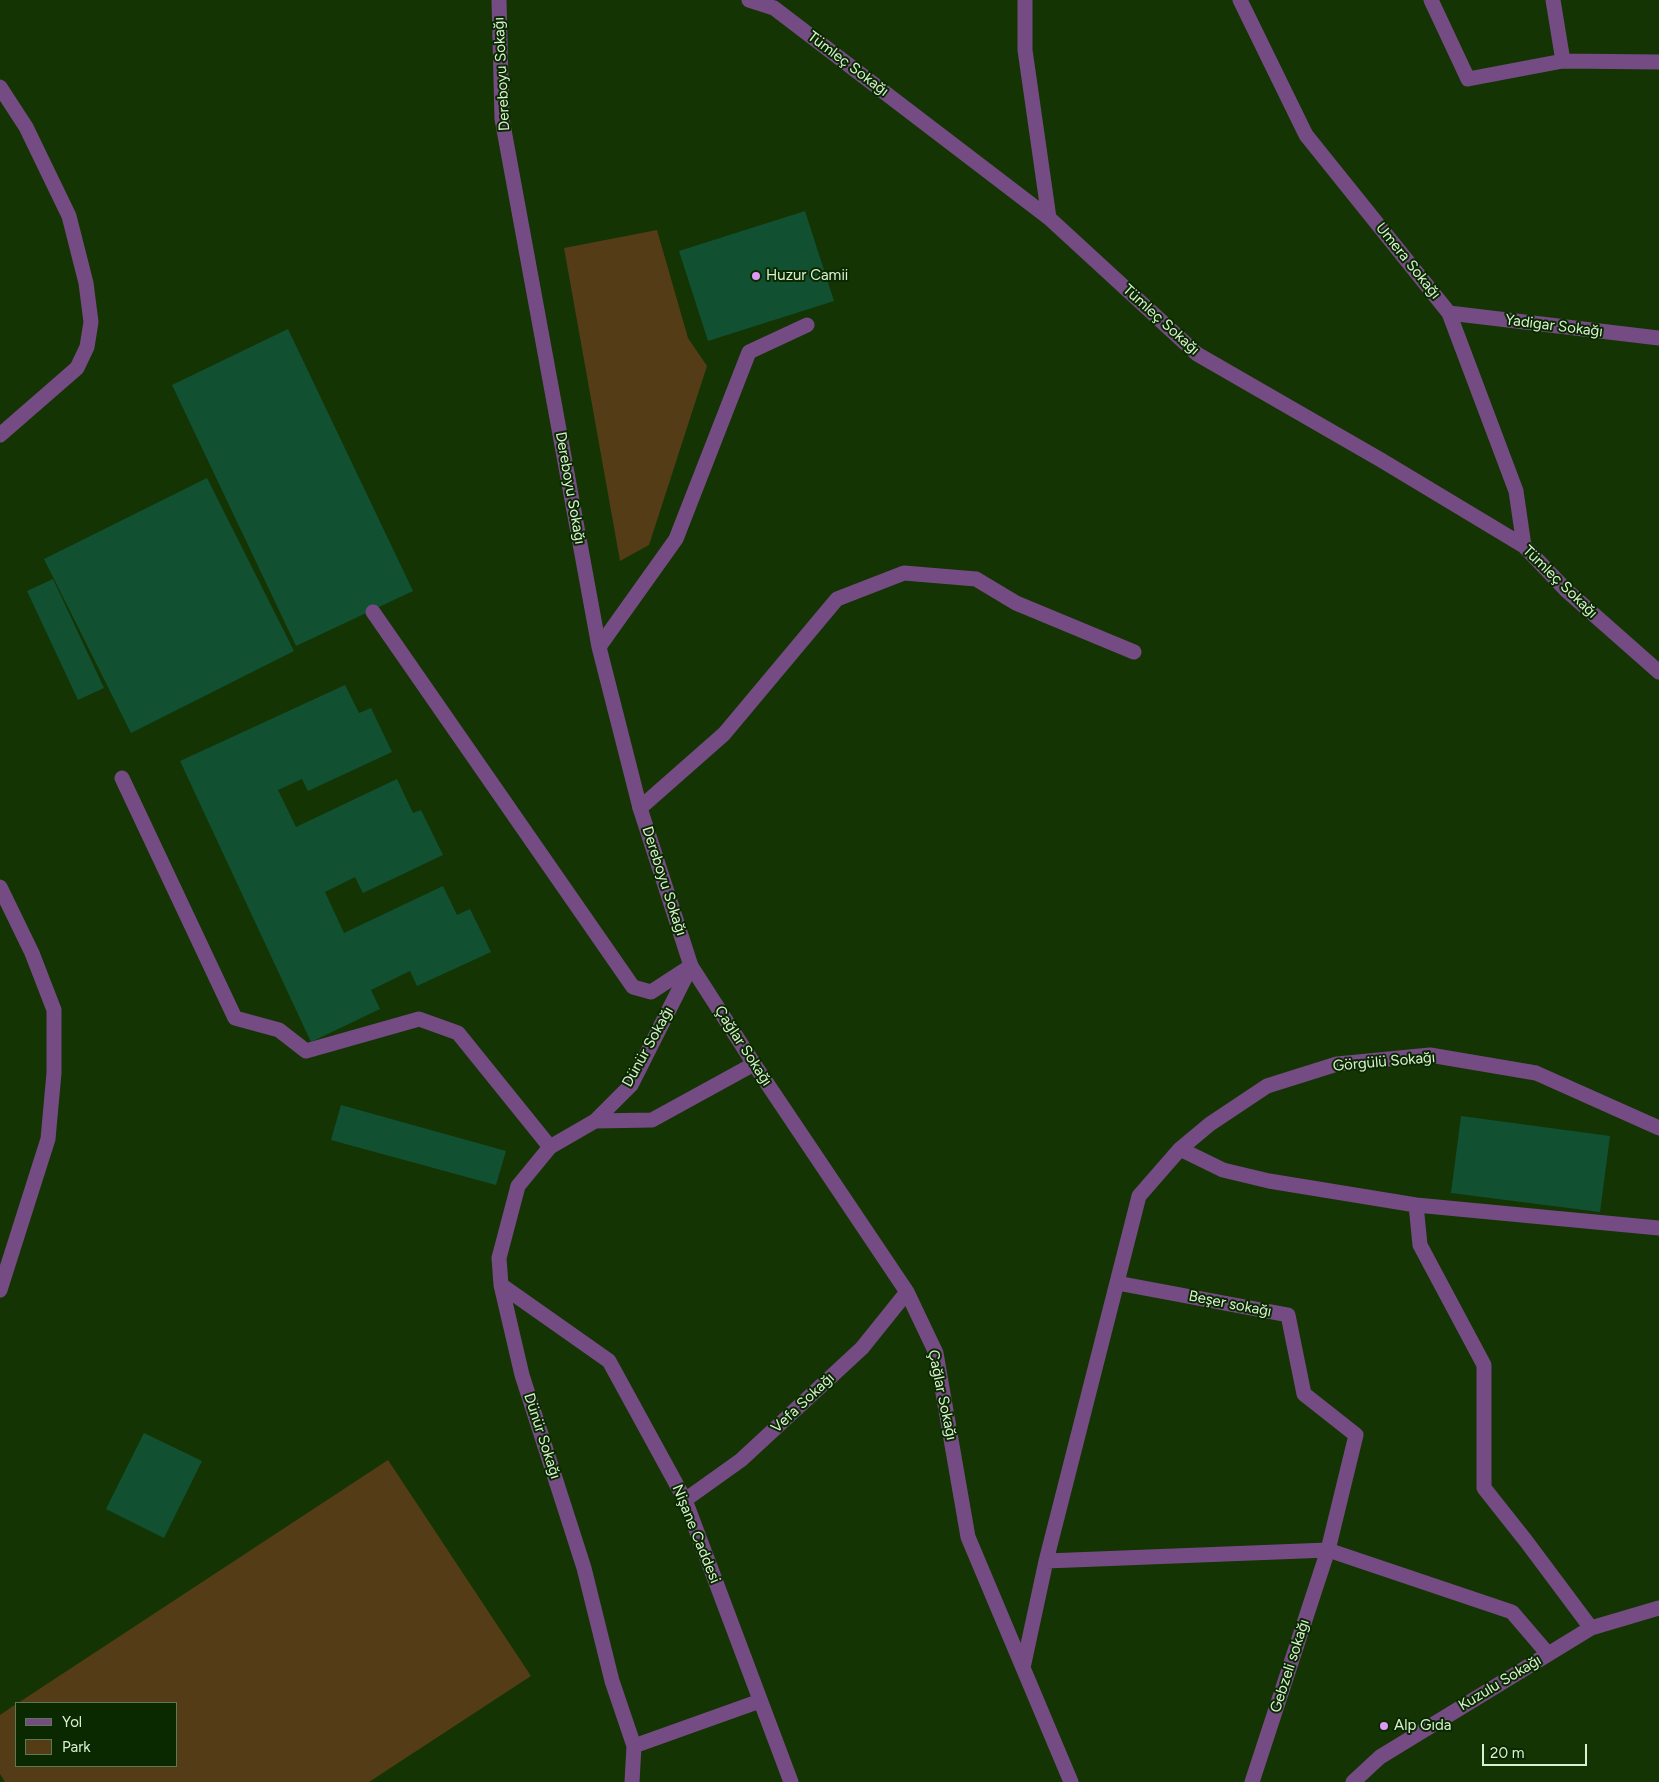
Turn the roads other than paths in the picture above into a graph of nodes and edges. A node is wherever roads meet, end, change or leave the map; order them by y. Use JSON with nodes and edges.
{"nodes":[{"id":1,"x":499,"y":0,"type":"edge"},
{"id":2,"x":749,"y":0,"type":"edge"},
{"id":3,"x":1025,"y":0,"type":"edge"},
{"id":4,"x":1240,"y":0,"type":"edge"},
{"id":5,"x":1432,"y":0,"type":"edge"},
{"id":6,"x":1553,"y":0,"type":"edge"},
{"id":7,"x":1563,"y":61,"type":"junction"},
{"id":8,"x":1659,"y":62,"type":"edge"},
{"id":9,"x":0,"y":87,"type":"edge"},
{"id":10,"x":1048,"y":218,"type":"junction"},
{"id":11,"x":1449,"y":313,"type":"junction"},
{"id":12,"x":807,"y":326,"type":"dead end"},
{"id":13,"x":1659,"y":338,"type":"edge"},
{"id":14,"x":0,"y":435,"type":"edge"},
{"id":15,"x":1524,"y":546,"type":"junction"},
{"id":16,"x":373,"y":612,"type":"dead end"},
{"id":17,"x":599,"y":647,"type":"junction"},
{"id":18,"x":1134,"y":652,"type":"dead end"},
{"id":19,"x":1659,"y":672,"type":"edge"},
{"id":20,"x":122,"y":778,"type":"dead end"},
{"id":21,"x":640,"y":808,"type":"junction"},
{"id":22,"x":0,"y":887,"type":"edge"},
{"id":23,"x":691,"y":966,"type":"junction"},
{"id":24,"x":754,"y":1064,"type":"junction"},
{"id":25,"x":596,"y":1121,"type":"junction"},
{"id":26,"x":1659,"y":1128,"type":"edge"},
{"id":27,"x":550,"y":1146,"type":"junction"},
{"id":28,"x":1180,"y":1149,"type":"junction"},
{"id":29,"x":1416,"y":1205,"type":"junction"},
{"id":30,"x":1659,"y":1228,"type":"edge"},
{"id":31,"x":1117,"y":1283,"type":"junction"},
{"id":32,"x":501,"y":1285,"type":"junction"},
{"id":33,"x":0,"y":1290,"type":"edge"},
{"id":34,"x":907,"y":1292,"type":"junction"},
{"id":35,"x":685,"y":1500,"type":"junction"},
{"id":36,"x":1328,"y":1550,"type":"junction"},
{"id":37,"x":1046,"y":1561,"type":"junction"},
{"id":38,"x":1659,"y":1608,"type":"edge"},
{"id":39,"x":1591,"y":1628,"type":"junction"},
{"id":40,"x":1548,"y":1654,"type":"junction"},
{"id":41,"x":1023,"y":1668,"type":"junction"},
{"id":42,"x":760,"y":1701,"type":"junction"},
{"id":43,"x":634,"y":1746,"type":"junction"},
{"id":44,"x":632,"y":1782,"type":"edge"},
{"id":45,"x":791,"y":1782,"type":"edge"},
{"id":46,"x":1071,"y":1782,"type":"edge"},
{"id":47,"x":1252,"y":1782,"type":"edge"},
{"id":48,"x":1353,"y":1782,"type":"edge"}],
"edges":[{"from":1,"to":17,"type":"street","name":"Dereboyu Sokağı"},
{"from":2,"to":10,"type":"street","name":"Tümleç Sokağı"},
{"from":3,"to":10,"type":"street"},
{"from":4,"to":11,"type":"street","name":"Umera Sokağı"},
{"from":5,"to":7,"type":"street"},
{"from":6,"to":7,"type":"street"},
{"from":7,"to":8,"type":"street"},
{"from":9,"to":14,"type":"street"},
{"from":10,"to":15,"type":"street","name":"Tümleç Sokağı"},
{"from":11,"to":13,"type":"street","name":"Yadigar Sokağı"},
{"from":11,"to":15,"type":"street","name":"Umera Sokağı"},
{"from":12,"to":17,"type":"street"},
{"from":15,"to":19,"type":"street","name":"Tümleç Sokağı"},
{"from":16,"to":23,"type":"street"},
{"from":17,"to":21,"type":"street","name":"Dereboyu Sokağı"},
{"from":18,"to":21,"type":"street"},
{"from":20,"to":27,"type":"street"},
{"from":21,"to":23,"type":"street","name":"Dereboyu Sokağı"},
{"from":22,"to":33,"type":"street"},
{"from":23,"to":24,"type":"street","name":"Çağlar Sokağı"},
{"from":23,"to":25,"type":"street","name":"Dünür Sokağı"},
{"from":24,"to":25,"type":"street","name":"Dünür Sokağı"},
{"from":24,"to":34,"type":"street","name":"Çağlar Sokağı"},
{"from":25,"to":27,"type":"street","name":"Dünür Sokağı"},
{"from":26,"to":28,"type":"street","name":"Görgülü Sokağı"},
{"from":27,"to":32,"type":"street","name":"Dünür Sokağı"},
{"from":28,"to":29,"type":"street"},
{"from":28,"to":31,"type":"street","name":"Görgülü Sokağı"},
{"from":29,"to":30,"type":"street"},
{"from":29,"to":39,"type":"street"},
{"from":31,"to":36,"type":"street","name":"Beşer sokağı"},
{"from":31,"to":37,"type":"street","name":"Görgülü Sokağı"},
{"from":32,"to":35,"type":"street","name":"Nişane Caddesi"},
{"from":32,"to":43,"type":"street","name":"Dünür Sokağı"},
{"from":34,"to":35,"type":"street","name":"Vefa Sokağı"},
{"from":34,"to":41,"type":"street","name":"Çağlar Sokağı"},
{"from":35,"to":42,"type":"street","name":"Nişane Caddesi"},
{"from":36,"to":37,"type":"street"},
{"from":36,"to":40,"type":"street"},
{"from":36,"to":47,"type":"street","name":"Gebzeli sokağı"},
{"from":37,"to":41,"type":"street","name":"Görgülü Sokağı"},
{"from":38,"to":39,"type":"street","name":"Kuzulu Sokağı"},
{"from":39,"to":40,"type":"street","name":"Kuzulu Sokağı"},
{"from":40,"to":48,"type":"street","name":"Kuzulu Sokağı"},
{"from":41,"to":46,"type":"street","name":"Çağlar Sokağı"},
{"from":42,"to":43,"type":"street"},
{"from":42,"to":45,"type":"street","name":"Nişane Caddesi"},
{"from":43,"to":44,"type":"street","name":"Dünür Sokağı"}]}
